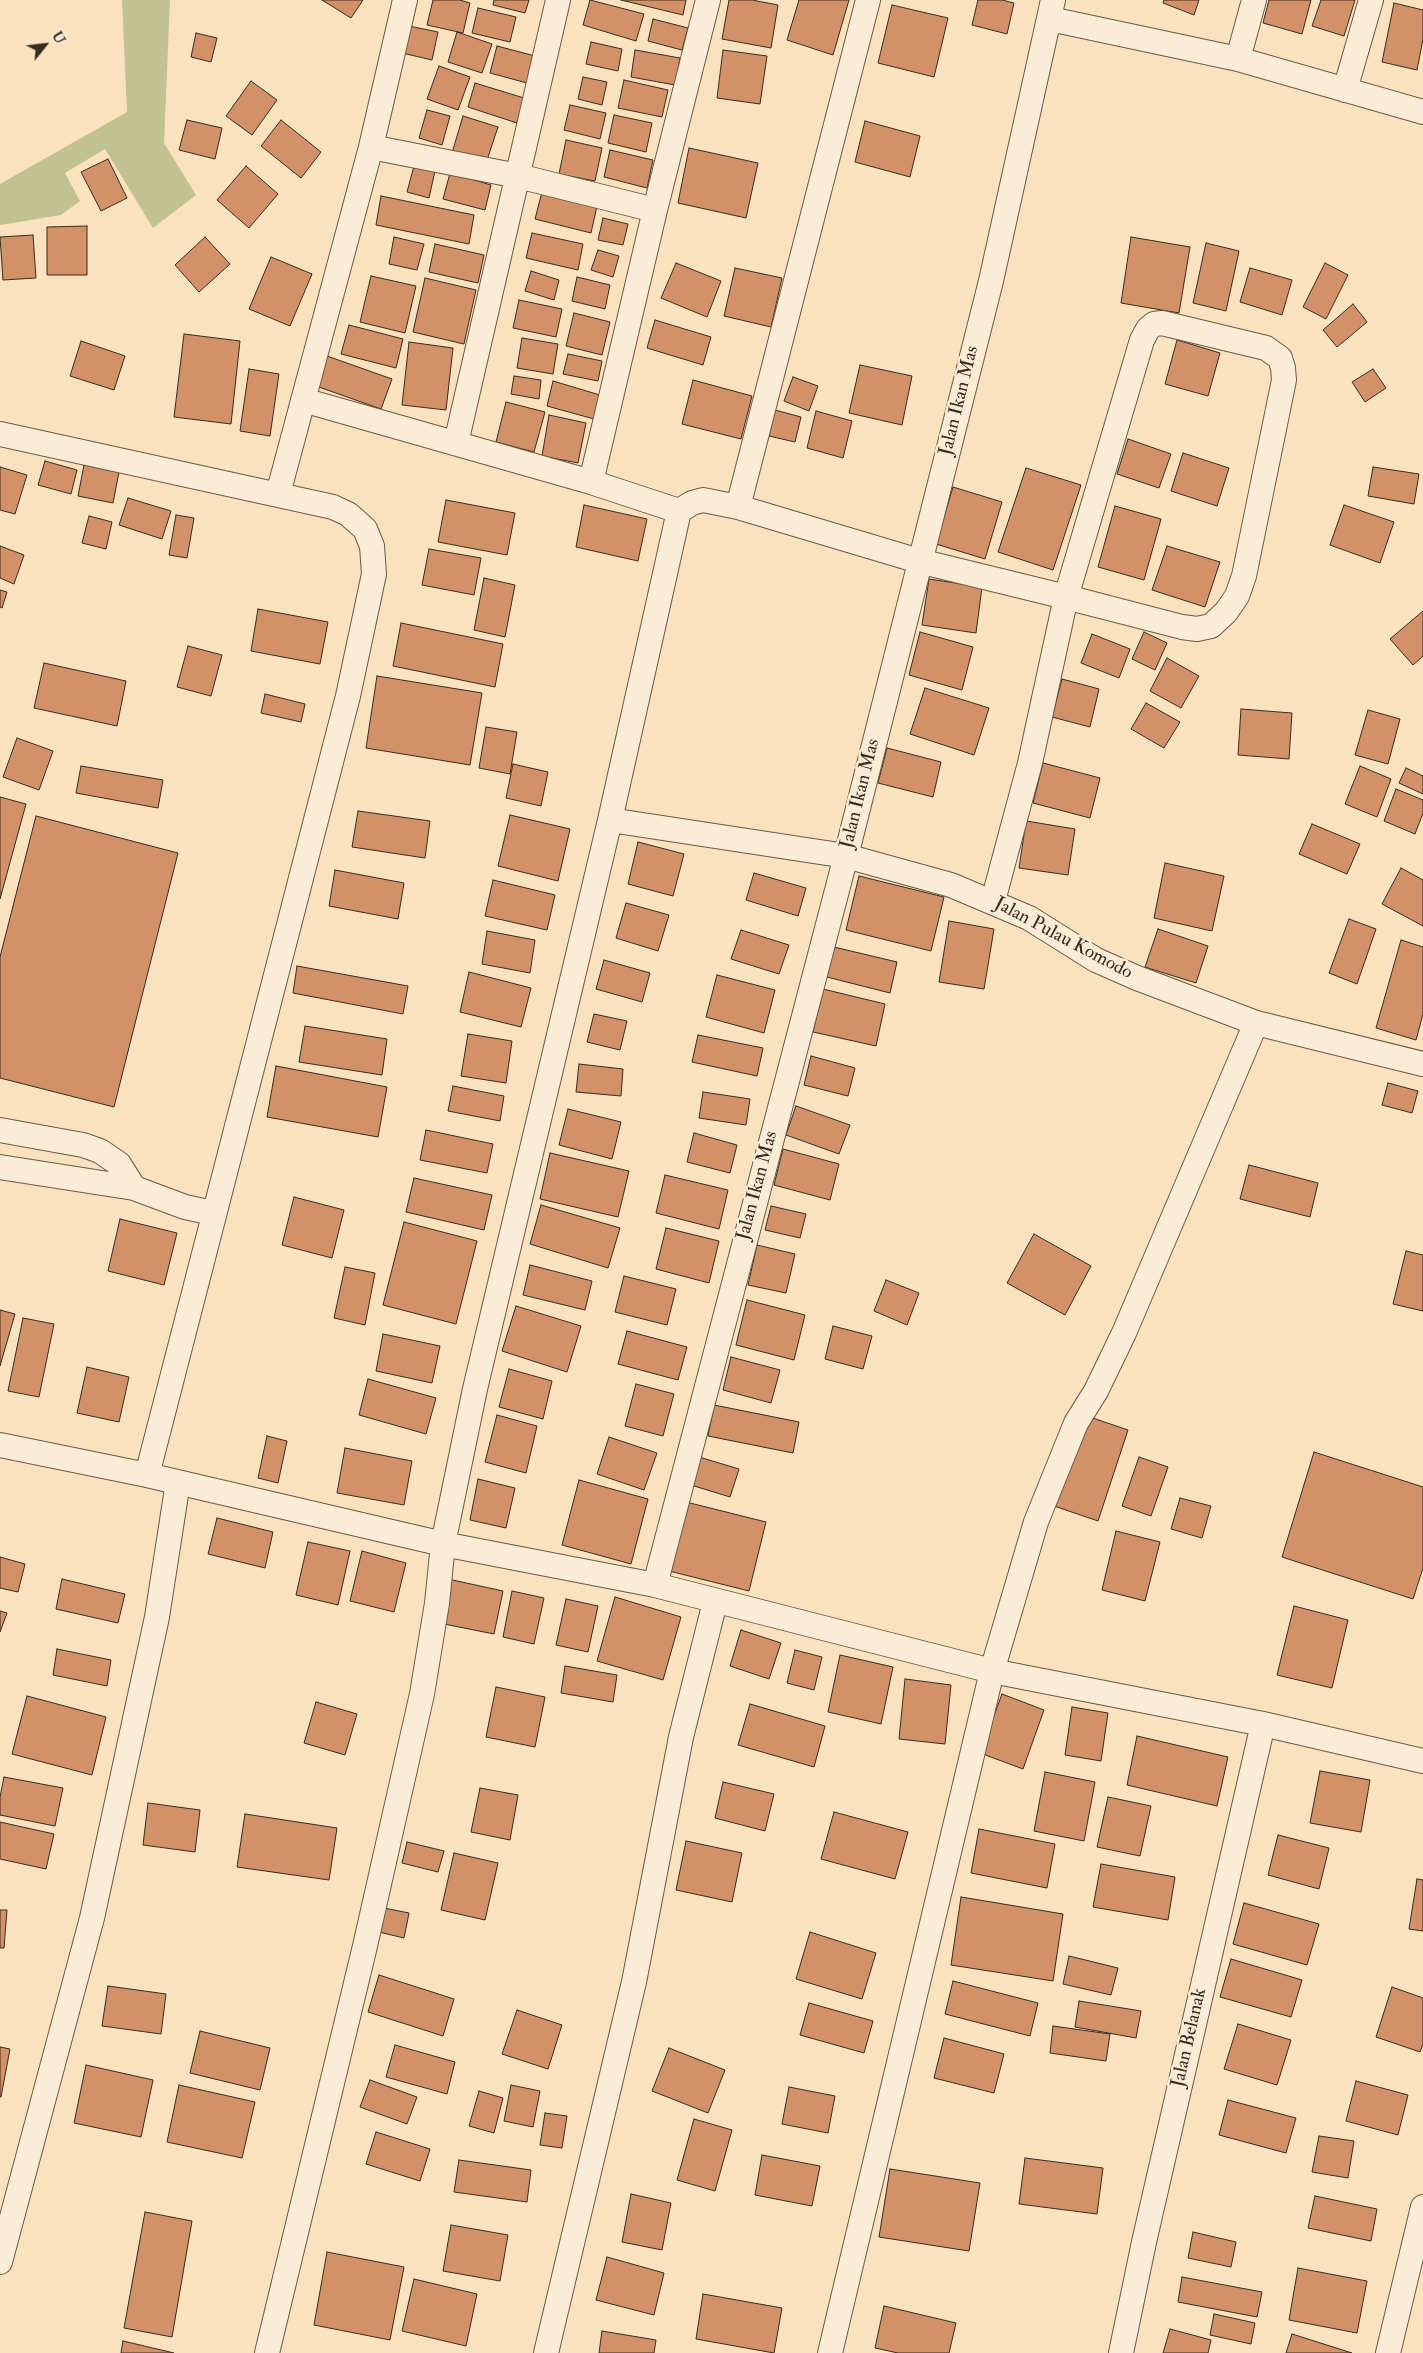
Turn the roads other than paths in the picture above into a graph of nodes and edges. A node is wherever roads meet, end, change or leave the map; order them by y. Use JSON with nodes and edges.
{"nodes":[{"id":1,"x":405,"y":0,"type":"edge"},
{"id":2,"x":558,"y":0,"type":"edge"},
{"id":3,"x":708,"y":0,"type":"edge"},
{"id":4,"x":868,"y":0,"type":"edge"},
{"id":5,"x":1254,"y":0,"type":"edge"},
{"id":6,"x":1371,"y":0,"type":"edge"},
{"id":7,"x":1052,"y":10,"type":"edge"},
{"id":8,"x":1238,"y":59,"type":"junction"},
{"id":9,"x":1345,"y":90,"type":"junction"},
{"id":10,"x":1423,"y":112,"type":"edge"},
{"id":11,"x":371,"y":147,"type":"junction"},
{"id":12,"x":518,"y":176,"type":"junction"},
{"id":13,"x":654,"y":210,"type":"junction"},
{"id":14,"x":303,"y":400,"type":"junction"},
{"id":15,"x":0,"y":434,"type":"edge"},
{"id":16,"x":456,"y":443,"type":"junction"},
{"id":17,"x":591,"y":482,"type":"junction"},
{"id":18,"x":278,"y":494,"type":"junction"},
{"id":19,"x":738,"y":507,"type":"junction"},
{"id":20,"x":679,"y":511,"type":"junction"},
{"id":21,"x":919,"y":561,"type":"junction"},
{"id":22,"x":1066,"y":597,"type":"junction"},
{"id":23,"x":610,"y":820,"type":"junction"},
{"id":24,"x":846,"y":856,"type":"junction"},
{"id":25,"x":993,"y":901,"type":"junction"},
{"id":26,"x":1256,"y":1023,"type":"junction"},
{"id":27,"x":1423,"y":1064,"type":"edge"},
{"id":28,"x":0,"y":1130,"type":"edge"},
{"id":29,"x":0,"y":1166,"type":"edge"},
{"id":30,"x":134,"y":1188,"type":"junction"},
{"id":31,"x":213,"y":1213,"type":"junction"},
{"id":32,"x":0,"y":1445,"type":"edge"},
{"id":33,"x":147,"y":1475,"type":"junction"},
{"id":34,"x":178,"y":1482,"type":"junction"},
{"id":35,"x":443,"y":1544,"type":"junction"},
{"id":36,"x":655,"y":1585,"type":"junction"},
{"id":37,"x":715,"y":1602,"type":"junction"},
{"id":38,"x":992,"y":1671,"type":"junction"},
{"id":39,"x":1263,"y":1724,"type":"junction"},
{"id":40,"x":1423,"y":1761,"type":"edge"},
{"id":41,"x":1423,"y":2208,"type":"edge"},
{"id":42,"x":0,"y":2262,"type":"edge"},
{"id":43,"x":267,"y":2353,"type":"edge"},
{"id":44,"x":546,"y":2353,"type":"edge"},
{"id":45,"x":830,"y":2353,"type":"edge"},
{"id":46,"x":1121,"y":2353,"type":"edge"},
{"id":47,"x":1388,"y":2353,"type":"edge"}],
"edges":[{"from":1,"to":11,"type":"street"},
{"from":2,"to":12,"type":"street"},
{"from":3,"to":13,"type":"street"},
{"from":4,"to":19,"type":"street"},
{"from":5,"to":8,"type":"street"},
{"from":6,"to":9,"type":"street"},
{"from":7,"to":8,"type":"street"},
{"from":7,"to":21,"type":"street","name":"Jalan Ikan Mas"},
{"from":8,"to":9,"type":"street"},
{"from":9,"to":10,"type":"street"},
{"from":11,"to":12,"type":"street"},
{"from":11,"to":14,"type":"street"},
{"from":12,"to":13,"type":"street"},
{"from":12,"to":16,"type":"street"},
{"from":13,"to":17,"type":"street"},
{"from":14,"to":16,"type":"street"},
{"from":14,"to":18,"type":"street"},
{"from":15,"to":18,"type":"street"},
{"from":16,"to":17,"type":"street"},
{"from":17,"to":20,"type":"street"},
{"from":18,"to":31,"type":"street"},
{"from":19,"to":20,"type":"street"},
{"from":19,"to":21,"type":"street"},
{"from":20,"to":23,"type":"street"},
{"from":21,"to":22,"type":"street"},
{"from":21,"to":24,"type":"street","name":"Jalan Ikan Mas"},
{"from":22,"to":22,"type":"street"},
{"from":22,"to":25,"type":"street"},
{"from":23,"to":24,"type":"street","name":"Jalan Pulau Komodo"},
{"from":23,"to":35,"type":"street"},
{"from":24,"to":25,"type":"street","name":"Jalan Pulau Komodo"},
{"from":24,"to":36,"type":"street","name":"Jalan Ikan Mas"},
{"from":25,"to":26,"type":"street","name":"Jalan Pulau Komodo"},
{"from":26,"to":27,"type":"street","name":"Jalan Pulau Komodo"},
{"from":26,"to":38,"type":"street"},
{"from":28,"to":30,"type":"street"},
{"from":29,"to":30,"type":"street"},
{"from":30,"to":31,"type":"street"},
{"from":31,"to":33,"type":"street"},
{"from":32,"to":33,"type":"street"},
{"from":33,"to":34,"type":"street"},
{"from":34,"to":35,"type":"street"},
{"from":34,"to":42,"type":"street"},
{"from":35,"to":36,"type":"street"},
{"from":35,"to":43,"type":"street"},
{"from":36,"to":37,"type":"street"},
{"from":37,"to":38,"type":"street"},
{"from":37,"to":44,"type":"street"},
{"from":38,"to":39,"type":"street"},
{"from":38,"to":45,"type":"street"},
{"from":39,"to":40,"type":"street"},
{"from":39,"to":46,"type":"street","name":"Jalan Belanak"},
{"from":41,"to":47,"type":"street"}]}
